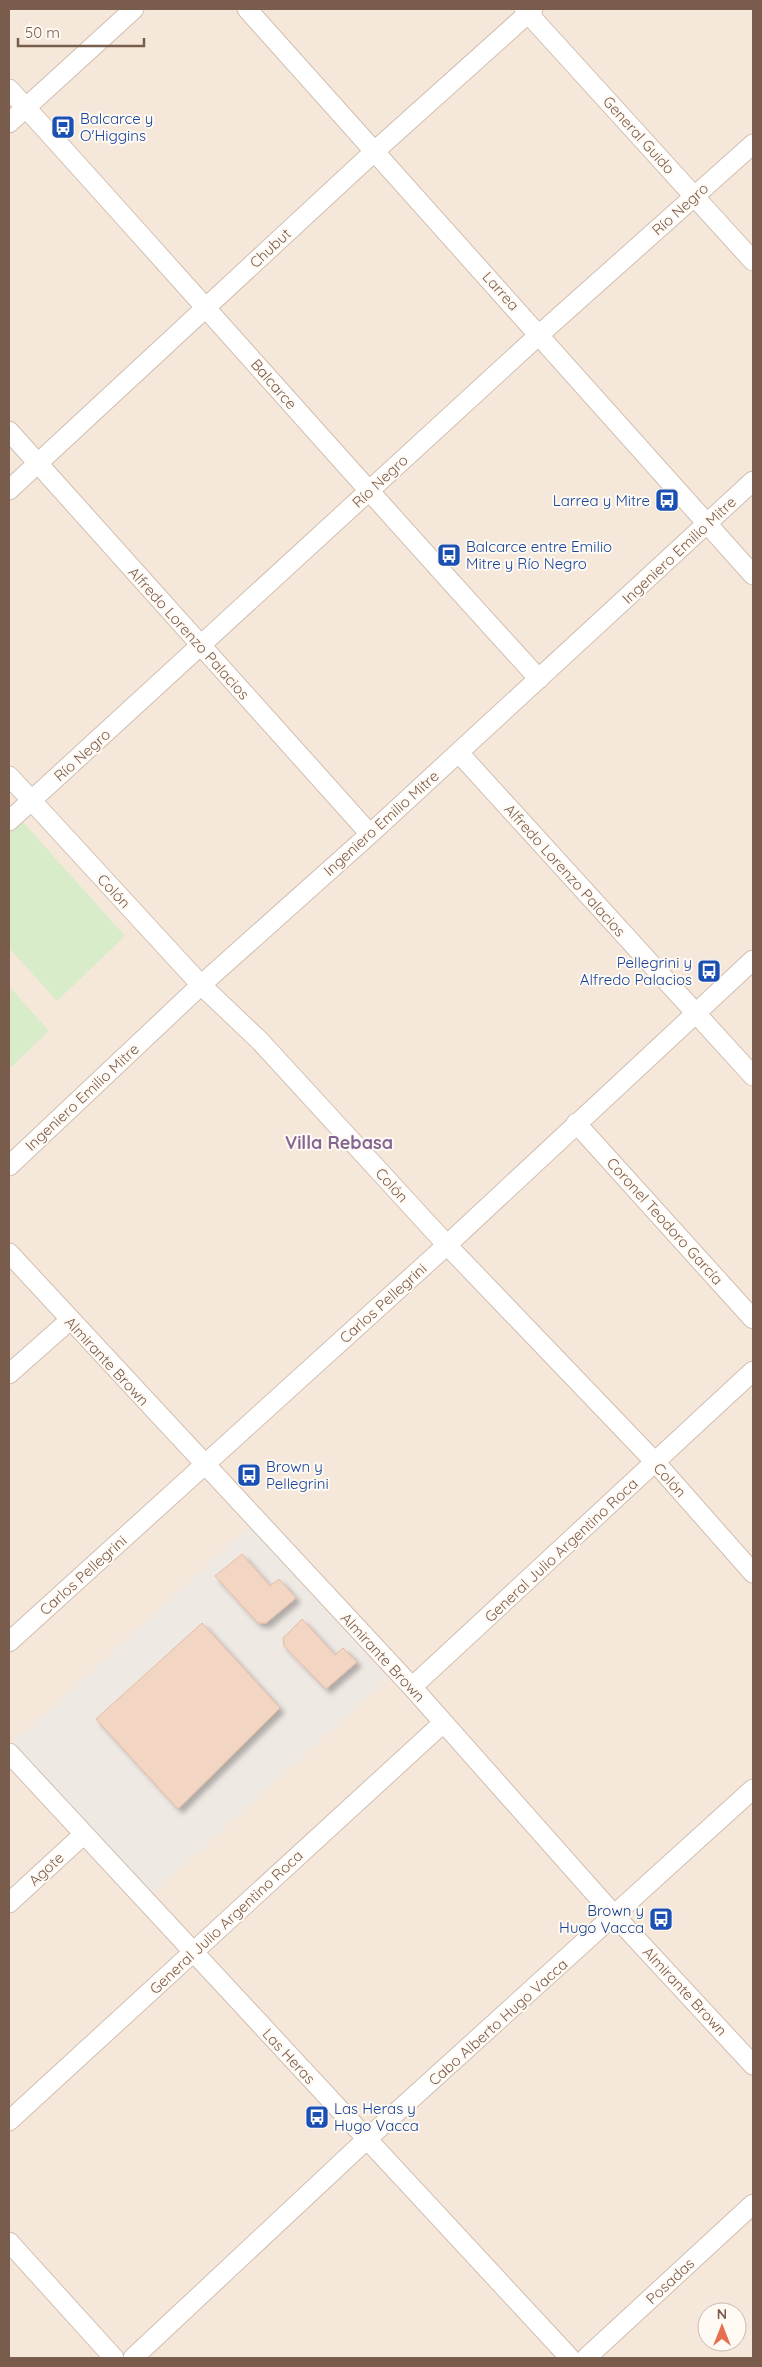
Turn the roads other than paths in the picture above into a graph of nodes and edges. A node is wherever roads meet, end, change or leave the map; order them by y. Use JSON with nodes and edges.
{"nodes":[{"id":1,"x":134,"y":9,"type":"edge"},
{"id":2,"x":247,"y":9,"type":"edge"},
{"id":3,"x":528,"y":10,"type":"edge"},
{"id":4,"x":9,"y":90,"type":"edge"},
{"id":5,"x":25,"y":108,"type":"junction"},
{"id":6,"x":9,"y":123,"type":"edge"},
{"id":7,"x":753,"y":144,"type":"edge"},
{"id":8,"x":376,"y":150,"type":"junction"},
{"id":9,"x":694,"y":196,"type":"junction"},
{"id":10,"x":753,"y":261,"type":"edge"},
{"id":11,"x":207,"y":307,"type":"junction"},
{"id":12,"x":540,"y":334,"type":"junction"},
{"id":13,"x":9,"y":432,"type":"edge"},
{"id":14,"x":38,"y":464,"type":"junction"},
{"id":15,"x":753,"y":481,"type":"edge"},
{"id":16,"x":9,"y":490,"type":"edge"},
{"id":17,"x":368,"y":491,"type":"junction"},
{"id":18,"x":708,"y":525,"type":"junction"},
{"id":19,"x":753,"y":574,"type":"edge"},
{"id":20,"x":201,"y":646,"type":"junction"},
{"id":21,"x":539,"y":679,"type":"junction"},
{"id":22,"x":458,"y":753,"type":"junction"},
{"id":23,"x":9,"y":776,"type":"edge"},
{"id":24,"x":31,"y":801,"type":"junction"},
{"id":25,"x":9,"y":821,"type":"edge"},
{"id":26,"x":370,"y":834,"type":"junction"},
{"id":27,"x":753,"y":960,"type":"edge"},
{"id":28,"x":201,"y":985,"type":"junction"},
{"id":29,"x":694,"y":1013,"type":"junction"},
{"id":30,"x":753,"y":1076,"type":"edge"},
{"id":31,"x":576,"y":1123,"type":"junction"},
{"id":32,"x":9,"y":1166,"type":"edge"},
{"id":33,"x":447,"y":1245,"type":"junction"},
{"id":34,"x":9,"y":1254,"type":"edge"},
{"id":35,"x":753,"y":1319,"type":"edge"},
{"id":36,"x":70,"y":1320,"type":"junction"},
{"id":37,"x":753,"y":1372,"type":"edge"},
{"id":38,"x":9,"y":1374,"type":"edge"},
{"id":39,"x":656,"y":1463,"type":"junction"},
{"id":40,"x":204,"y":1465,"type":"junction"},
{"id":41,"x":753,"y":1574,"type":"edge"},
{"id":42,"x":9,"y":1642,"type":"edge"},
{"id":43,"x":412,"y":1687,"type":"junction"},
{"id":44,"x":443,"y":1723,"type":"junction"},
{"id":45,"x":9,"y":1753,"type":"edge"},
{"id":46,"x":753,"y":1788,"type":"edge"},
{"id":47,"x":83,"y":1835,"type":"junction"},
{"id":48,"x":9,"y":1903,"type":"edge"},
{"id":49,"x":615,"y":1916,"type":"junction"},
{"id":50,"x":193,"y":1953,"type":"junction"},
{"id":51,"x":753,"y":2065,"type":"edge"},
{"id":52,"x":9,"y":2121,"type":"edge"},
{"id":53,"x":367,"y":2139,"type":"junction"},
{"id":54,"x":753,"y":2204,"type":"edge"},
{"id":55,"x":9,"y":2242,"type":"edge"},
{"id":56,"x":114,"y":2358,"type":"edge"},
{"id":57,"x":133,"y":2358,"type":"edge"},
{"id":58,"x":570,"y":2358,"type":"edge"},
{"id":59,"x":586,"y":2358,"type":"edge"}],
"edges":[{"from":1,"to":5,"type":"street"},
{"from":2,"to":8,"type":"street","name":"Larrea"},
{"from":3,"to":8,"type":"street","name":"Chubut"},
{"from":3,"to":9,"type":"street","name":"General Guido"},
{"from":4,"to":5,"type":"street","name":"Balcarce"},
{"from":5,"to":6,"type":"street"},
{"from":5,"to":11,"type":"street","name":"Balcarce"},
{"from":7,"to":9,"type":"street","name":"Río Negro"},
{"from":8,"to":11,"type":"street","name":"Chubut"},
{"from":8,"to":12,"type":"street","name":"Larrea"},
{"from":9,"to":10,"type":"street","name":"General Guido"},
{"from":9,"to":12,"type":"street","name":"Río Negro"},
{"from":11,"to":14,"type":"street","name":"Chubut"},
{"from":11,"to":17,"type":"street","name":"Balcarce"},
{"from":12,"to":17,"type":"street","name":"Río Negro"},
{"from":12,"to":18,"type":"street","name":"Larrea"},
{"from":13,"to":14,"type":"street","name":"Alfredo Lorenzo Palacios"},
{"from":14,"to":16,"type":"street","name":"Chubut"},
{"from":14,"to":20,"type":"street","name":"Alfredo Lorenzo Palacios"},
{"from":15,"to":18,"type":"street","name":"Ingeniero Emilio Mitre"},
{"from":17,"to":20,"type":"street","name":"Río Negro"},
{"from":17,"to":21,"type":"street","name":"Balcarce"},
{"from":18,"to":19,"type":"street","name":"Larrea"},
{"from":18,"to":21,"type":"street","name":"Ingeniero Emilio Mitre"},
{"from":20,"to":24,"type":"street","name":"Río Negro"},
{"from":20,"to":26,"type":"street","name":"Alfredo Lorenzo Palacios"},
{"from":21,"to":22,"type":"street","name":"Ingeniero Emilio Mitre"},
{"from":22,"to":26,"type":"street","name":"Ingeniero Emilio Mitre"},
{"from":22,"to":29,"type":"street","name":"Alfredo Lorenzo Palacios"},
{"from":23,"to":24,"type":"street","name":"Colón"},
{"from":24,"to":25,"type":"street","name":"Río Negro"},
{"from":24,"to":28,"type":"street","name":"Colón"},
{"from":26,"to":28,"type":"street","name":"Ingeniero Emilio Mitre"},
{"from":27,"to":29,"type":"street","name":"Carlos Pellegrini"},
{"from":28,"to":32,"type":"street","name":"Ingeniero Emilio Mitre"},
{"from":28,"to":33,"type":"street","name":"Colón"},
{"from":29,"to":30,"type":"street","name":"Alfredo Lorenzo Palacios"},
{"from":29,"to":31,"type":"street","name":"Carlos Pellegrini"},
{"from":31,"to":33,"type":"street","name":"Carlos Pellegrini"},
{"from":31,"to":35,"type":"street","name":"Coronel Teodoro García"},
{"from":33,"to":39,"type":"street","name":"Colón"},
{"from":33,"to":40,"type":"street","name":"Carlos Pellegrini"},
{"from":34,"to":36,"type":"street","name":"Almirante Brown"},
{"from":36,"to":38,"type":"street"},
{"from":36,"to":40,"type":"street","name":"Almirante Brown"},
{"from":37,"to":39,"type":"street","name":"General Julio Argentino Roca"},
{"from":39,"to":41,"type":"street","name":"Colón"},
{"from":39,"to":43,"type":"street","name":"General Julio Argentino Roca"},
{"from":40,"to":42,"type":"street","name":"Carlos Pellegrini"},
{"from":40,"to":43,"type":"street","name":"Almirante Brown"},
{"from":43,"to":44,"type":"street","name":"Almirante Brown"},
{"from":44,"to":49,"type":"street","name":"Almirante Brown"},
{"from":44,"to":50,"type":"street","name":"General Julio Argentino Roca"},
{"from":45,"to":47,"type":"street","name":"Las Heras"},
{"from":46,"to":49,"type":"street","name":"Cabo Alberto Hugo Vacca"},
{"from":47,"to":48,"type":"street","name":"Agote"},
{"from":47,"to":50,"type":"street","name":"Las Heras"},
{"from":49,"to":51,"type":"street","name":"Almirante Brown"},
{"from":49,"to":53,"type":"street","name":"Cabo Alberto Hugo Vacca"},
{"from":50,"to":52,"type":"street","name":"General Julio Argentino Roca"},
{"from":50,"to":53,"type":"street","name":"Las Heras"},
{"from":53,"to":57,"type":"street","name":"Cabo Alberto Hugo Vacca"},
{"from":53,"to":58,"type":"street","name":"Las Heras"},
{"from":54,"to":59,"type":"street","name":"Posadas"},
{"from":55,"to":56,"type":"street"}]}
